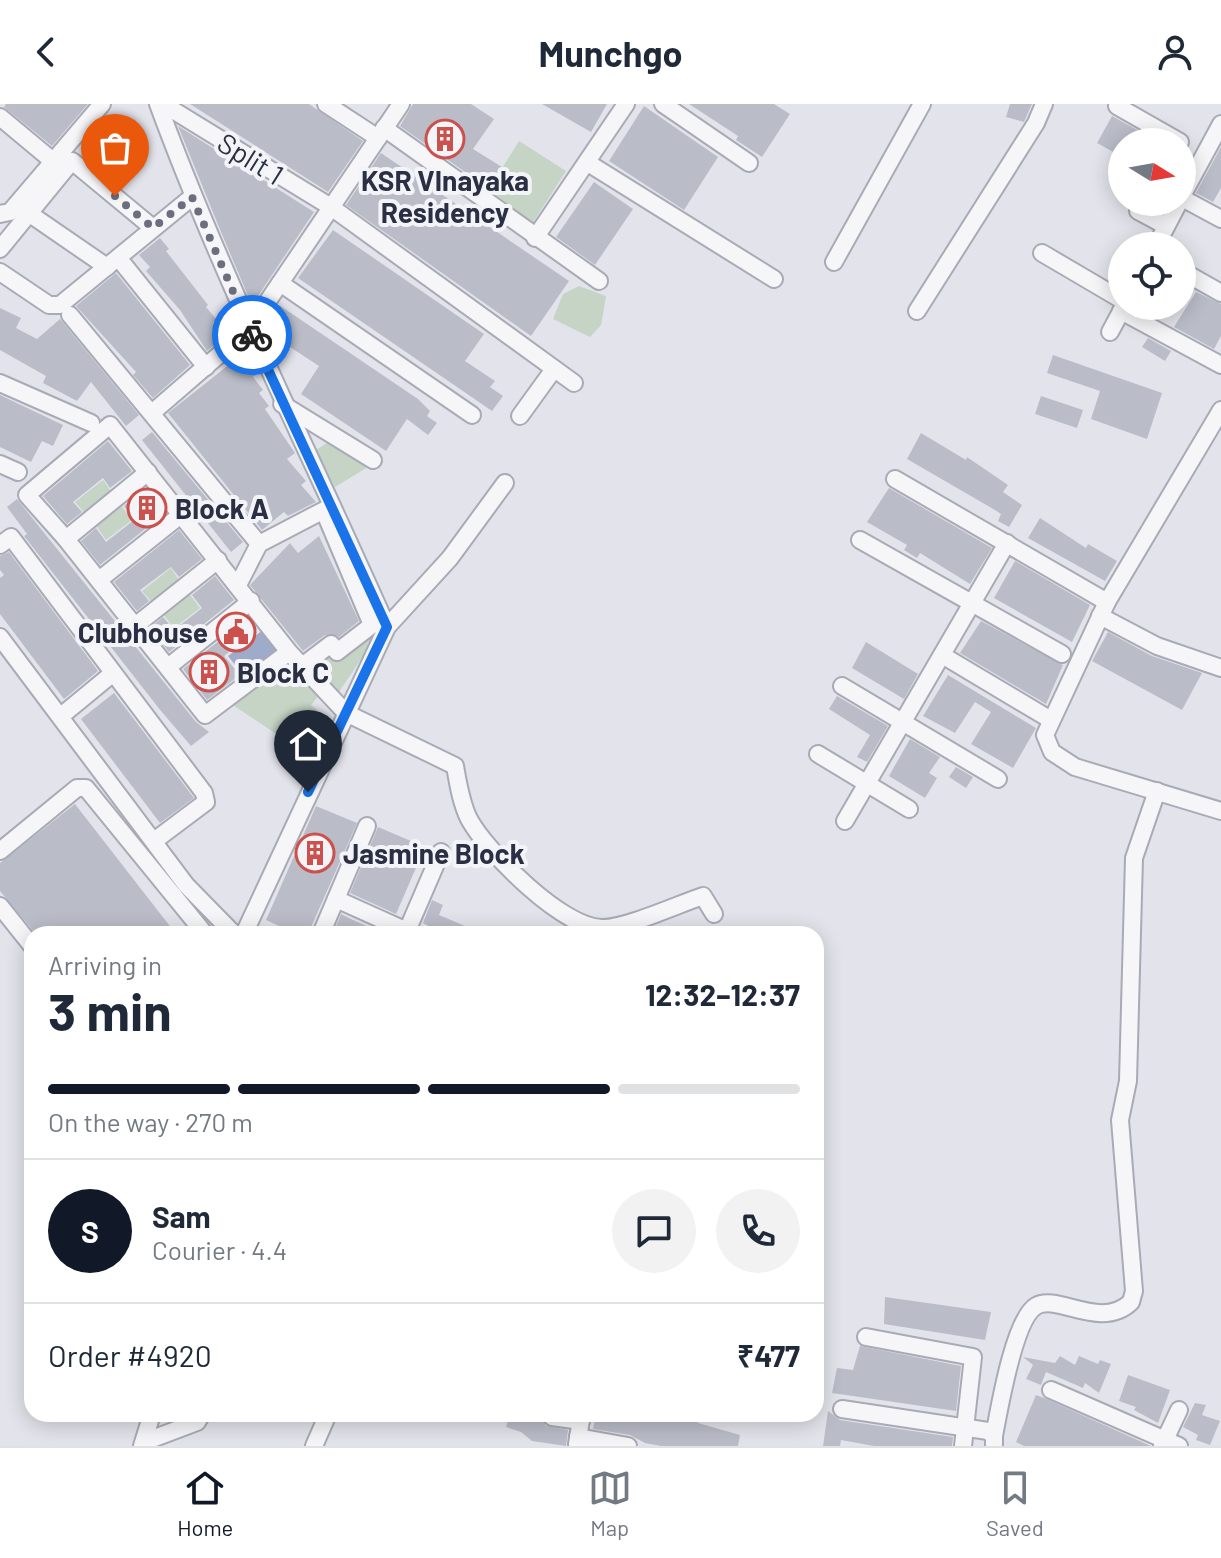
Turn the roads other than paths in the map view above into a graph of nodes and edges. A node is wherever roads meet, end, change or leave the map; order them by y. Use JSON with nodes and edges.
{"nodes":[{"id":1,"x":102,"y":104,"type":"edge"},
{"id":2,"x":160,"y":104,"type":"edge"},
{"id":3,"x":326,"y":104,"type":"edge"},
{"id":4,"x":401,"y":104,"type":"edge"},
{"id":5,"x":626,"y":104,"type":"edge"},
{"id":6,"x":663,"y":104,"type":"edge"},
{"id":7,"x":922,"y":104,"type":"edge"},
{"id":8,"x":1044,"y":104,"type":"edge"},
{"id":9,"x":1117,"y":106,"type":"dead end"},
{"id":10,"x":0,"y":117,"type":"edge"},
{"id":11,"x":1156,"y":128,"type":"edge"},
{"id":12,"x":381,"y":133,"type":"junction"},
{"id":13,"x":1219,"y":134,"type":"edge"},
{"id":14,"x":1196,"y":150,"type":"edge"},
{"id":15,"x":1204,"y":155,"type":"junction"},
{"id":16,"x":54,"y":162,"type":"junction"},
{"id":17,"x":588,"y":163,"type":"junction"},
{"id":18,"x":749,"y":163,"type":"dead end"},
{"id":19,"x":1196,"y":170,"type":"edge"},
{"id":20,"x":192,"y":197,"type":"junction"},
{"id":21,"x":1196,"y":206,"type":"edge"},
{"id":22,"x":335,"y":210,"type":"junction"},
{"id":23,"x":27,"y":212,"type":"junction"},
{"id":24,"x":0,"y":214,"type":"edge"},
{"id":25,"x":1147,"y":216,"type":"edge"},
{"id":26,"x":1172,"y":216,"type":"edge"},
{"id":27,"x":1221,"y":219,"type":"edge"},
{"id":28,"x":1166,"y":226,"type":"junction"},
{"id":29,"x":153,"y":228,"type":"junction"},
{"id":30,"x":1163,"y":232,"type":"edge"},
{"id":31,"x":535,"y":238,"type":"junction"},
{"id":32,"x":0,"y":249,"type":"edge"},
{"id":33,"x":1042,"y":253,"type":"dead end"},
{"id":34,"x":834,"y":262,"type":"dead end"},
{"id":35,"x":124,"y":265,"type":"dead end"},
{"id":36,"x":107,"y":267,"type":"junction"},
{"id":37,"x":0,"y":272,"type":"edge"},
{"id":38,"x":774,"y":279,"type":"dead end"},
{"id":39,"x":1196,"y":279,"type":"edge"},
{"id":40,"x":599,"y":281,"type":"dead end"},
{"id":41,"x":280,"y":283,"type":"junction"},
{"id":42,"x":1221,"y":293,"type":"edge"},
{"id":43,"x":1108,"y":296,"type":"edge"},
{"id":44,"x":917,"y":311,"type":"dead end"},
{"id":45,"x":70,"y":315,"type":"dead end"},
{"id":46,"x":1115,"y":320,"type":"edge"},
{"id":47,"x":1147,"y":320,"type":"edge"},
{"id":48,"x":249,"y":329,"type":"junction"},
{"id":49,"x":1110,"y":332,"type":"dead end"},
{"id":50,"x":1221,"y":365,"type":"edge"},
{"id":51,"x":206,"y":367,"type":"junction"},
{"id":52,"x":554,"y":369,"type":"junction"},
{"id":53,"x":0,"y":383,"type":"edge"},
{"id":54,"x":574,"y":383,"type":"dead end"},
{"id":55,"x":282,"y":404,"type":"junction"},
{"id":56,"x":1221,"y":410,"type":"edge"},
{"id":57,"x":153,"y":412,"type":"junction"},
{"id":58,"x":472,"y":415,"type":"dead end"},
{"id":59,"x":520,"y":416,"type":"dead end"},
{"id":60,"x":91,"y":423,"type":"dead end"},
{"id":61,"x":1214,"y":438,"type":"edge"},
{"id":62,"x":373,"y":460,"type":"dead end"},
{"id":63,"x":0,"y":464,"type":"edge"},
{"id":64,"x":18,"y":472,"type":"dead end"},
{"id":65,"x":148,"y":472,"type":"junction"},
{"id":66,"x":895,"y":479,"type":"dead end"},
{"id":67,"x":505,"y":483,"type":"dead end"},
{"id":68,"x":328,"y":508,"type":"junction"},
{"id":69,"x":182,"y":514,"type":"junction"},
{"id":70,"x":66,"y":539,"type":"junction"},
{"id":71,"x":860,"y":540,"type":"dead end"},
{"id":72,"x":1007,"y":543,"type":"junction"},
{"id":73,"x":259,"y":544,"type":"junction"},
{"id":74,"x":0,"y":545,"type":"edge"},
{"id":75,"x":218,"y":560,"type":"junction"},
{"id":76,"x":99,"y":580,"type":"junction"},
{"id":77,"x":238,"y":585,"type":"junction"},
{"id":78,"x":251,"y":601,"type":"junction"},
{"id":79,"x":971,"y":604,"type":"junction"},
{"id":80,"x":1103,"y":609,"type":"junction"},
{"id":81,"x":135,"y":626,"type":"junction"},
{"id":82,"x":387,"y":627,"type":"junction"},
{"id":83,"x":0,"y":637,"type":"edge"},
{"id":84,"x":289,"y":652,"type":"junction"},
{"id":85,"x":1062,"y":654,"type":"dead end"},
{"id":86,"x":942,"y":655,"type":"junction"},
{"id":87,"x":302,"y":666,"type":"junction"},
{"id":88,"x":168,"y":667,"type":"junction"},
{"id":89,"x":1221,"y":668,"type":"edge"},
{"id":90,"x":112,"y":674,"type":"junction"},
{"id":91,"x":842,"y":686,"type":"dead end"},
{"id":92,"x":346,"y":713,"type":"junction"},
{"id":93,"x":61,"y":716,"type":"junction"},
{"id":94,"x":1051,"y":720,"type":"junction"},
{"id":95,"x":902,"y":722,"type":"junction"},
{"id":96,"x":818,"y":754,"type":"dead end"},
{"id":97,"x":998,"y":779,"type":"dead end"},
{"id":98,"x":866,"y":786,"type":"junction"},
{"id":99,"x":1157,"y":791,"type":"junction"},
{"id":100,"x":909,"y":809,"type":"dead end"},
{"id":101,"x":1221,"y":811,"type":"edge"},
{"id":102,"x":845,"y":821,"type":"dead end"},
{"id":103,"x":367,"y":826,"type":"dead end"},
{"id":104,"x":154,"y":841,"type":"junction"},
{"id":105,"x":0,"y":851,"type":"edge"},
{"id":106,"x":441,"y":852,"type":"dead end"},
{"id":107,"x":336,"y":899,"type":"junction"},
{"id":108,"x":0,"y":906,"type":"edge"},
{"id":109,"x":714,"y":914,"type":"dead end"},
{"id":110,"x":199,"y":926,"type":"edge"},
{"id":111,"x":226,"y":926,"type":"edge"},
{"id":112,"x":248,"y":926,"type":"edge"},
{"id":113,"x":324,"y":926,"type":"edge"},
{"id":114,"x":395,"y":926,"type":"edge"},
{"id":115,"x":413,"y":926,"type":"edge"},
{"id":116,"x":595,"y":926,"type":"edge"},
{"id":117,"x":609,"y":926,"type":"edge"},
{"id":118,"x":24,"y":936,"type":"edge"},
{"id":119,"x":866,"y":1337,"type":"dead end"},
{"id":120,"x":1051,"y":1390,"type":"dead end"},
{"id":121,"x":842,"y":1409,"type":"dead end"},
{"id":122,"x":1179,"y":1410,"type":"dead end"},
{"id":123,"x":150,"y":1422,"type":"edge"},
{"id":124,"x":197,"y":1422,"type":"edge"},
{"id":125,"x":324,"y":1422,"type":"edge"},
{"id":126,"x":966,"y":1428,"type":"junction"},
{"id":127,"x":579,"y":1430,"type":"edge"},
{"id":128,"x":994,"y":1441,"type":"edge"},
{"id":129,"x":143,"y":1444,"type":"edge"},
{"id":130,"x":1169,"y":1444,"type":"edge"},
{"id":131,"x":314,"y":1446,"type":"edge"},
{"id":132,"x":628,"y":1446,"type":"edge"},
{"id":133,"x":963,"y":1446,"type":"edge"}],
"edges":[{"from":1,"to":16,"type":"street"},
{"from":2,"to":20,"type":"street"},
{"from":2,"to":22,"type":"street","name":"Split 1"},
{"from":3,"to":12,"type":"street"},
{"from":4,"to":12,"type":"street"},
{"from":5,"to":17,"type":"street"},
{"from":6,"to":18,"type":"street"},
{"from":7,"to":34,"type":"street"},
{"from":8,"to":44,"type":"street"},
{"from":9,"to":11,"type":"street"},
{"from":10,"to":16,"type":"street"},
{"from":12,"to":22,"type":"street"},
{"from":12,"to":31,"type":"street"},
{"from":13,"to":15,"type":"street"},
{"from":14,"to":15,"type":"street"},
{"from":15,"to":19,"type":"street"},
{"from":16,"to":24,"type":"street"},
{"from":17,"to":31,"type":"street"},
{"from":17,"to":38,"type":"street"},
{"from":20,"to":29,"type":"street"},
{"from":20,"to":48,"type":"street"},
{"from":21,"to":27,"type":"street"},
{"from":22,"to":41,"type":"street"},
{"from":22,"to":52,"type":"street","name":"Split 1"},
{"from":23,"to":29,"type":"street"},
{"from":23,"to":32,"type":"street"},
{"from":23,"to":36,"type":"street"},
{"from":25,"to":28,"type":"street"},
{"from":26,"to":28,"type":"street"},
{"from":28,"to":30,"type":"street"},
{"from":29,"to":36,"type":"street"},
{"from":31,"to":40,"type":"street"},
{"from":33,"to":43,"type":"street"},
{"from":35,"to":51,"type":"street"},
{"from":36,"to":37,"type":"street"},
{"from":39,"to":42,"type":"street"},
{"from":41,"to":48,"type":"street"},
{"from":41,"to":58,"type":"street"},
{"from":45,"to":57,"type":"street"},
{"from":46,"to":49,"type":"street"},
{"from":47,"to":50,"type":"street"},
{"from":48,"to":51,"type":"street"},
{"from":48,"to":55,"type":"street"},
{"from":51,"to":57,"type":"street"},
{"from":52,"to":54,"type":"street","name":"Split 1"},
{"from":52,"to":59,"type":"street"},
{"from":53,"to":60,"type":"street"},
{"from":55,"to":62,"type":"street"},
{"from":55,"to":68,"type":"street"},
{"from":56,"to":61,"type":"street"},
{"from":57,"to":73,"type":"street"},
{"from":61,"to":80,"type":"street"},
{"from":63,"to":64,"type":"street"},
{"from":65,"to":69,"type":"street"},
{"from":65,"to":70,"type":"street"},
{"from":65,"to":70,"type":"street"},
{"from":66,"to":72,"type":"street"},
{"from":67,"to":82,"type":"street"},
{"from":68,"to":73,"type":"street"},
{"from":68,"to":82,"type":"street"},
{"from":68,"to":87,"type":"street"},
{"from":69,"to":75,"type":"street"},
{"from":69,"to":76,"type":"street"},
{"from":70,"to":76,"type":"street"},
{"from":71,"to":79,"type":"street"},
{"from":72,"to":79,"type":"street"},
{"from":72,"to":80,"type":"street"},
{"from":73,"to":77,"type":"street"},
{"from":74,"to":90,"type":"street"},
{"from":75,"to":77,"type":"street"},
{"from":75,"to":81,"type":"street"},
{"from":76,"to":81,"type":"street"},
{"from":77,"to":78,"type":"street"},
{"from":78,"to":84,"type":"street"},
{"from":78,"to":88,"type":"street"},
{"from":79,"to":85,"type":"street"},
{"from":79,"to":86,"type":"street"},
{"from":80,"to":89,"type":"street"},
{"from":80,"to":94,"type":"street"},
{"from":81,"to":88,"type":"street"},
{"from":82,"to":92,"type":"street"},
{"from":83,"to":93,"type":"street"},
{"from":84,"to":87,"type":"street"},
{"from":84,"to":88,"type":"street"},
{"from":86,"to":94,"type":"street"},
{"from":86,"to":95,"type":"street"},
{"from":87,"to":92,"type":"street"},
{"from":90,"to":93,"type":"street"},
{"from":90,"to":104,"type":"street"},
{"from":91,"to":95,"type":"street"},
{"from":92,"to":112,"type":"street"},
{"from":92,"to":116,"type":"street"},
{"from":93,"to":104,"type":"street"},
{"from":94,"to":99,"type":"street"},
{"from":95,"to":97,"type":"street"},
{"from":95,"to":98,"type":"street"},
{"from":96,"to":98,"type":"street"},
{"from":98,"to":100,"type":"street"},
{"from":98,"to":102,"type":"street"},
{"from":99,"to":101,"type":"street"},
{"from":99,"to":128,"type":"street"},
{"from":103,"to":107,"type":"street"},
{"from":104,"to":111,"type":"street"},
{"from":105,"to":110,"type":"street"},
{"from":106,"to":115,"type":"street"},
{"from":107,"to":113,"type":"street"},
{"from":107,"to":114,"type":"street"},
{"from":108,"to":118,"type":"street"},
{"from":109,"to":117,"type":"street"},
{"from":119,"to":126,"type":"street"},
{"from":120,"to":130,"type":"street"},
{"from":121,"to":126,"type":"street"},
{"from":122,"to":130,"type":"street"},
{"from":123,"to":129,"type":"street"},
{"from":124,"to":129,"type":"street"},
{"from":125,"to":131,"type":"street"},
{"from":126,"to":128,"type":"street"},
{"from":126,"to":133,"type":"street"},
{"from":127,"to":132,"type":"street"}]}
